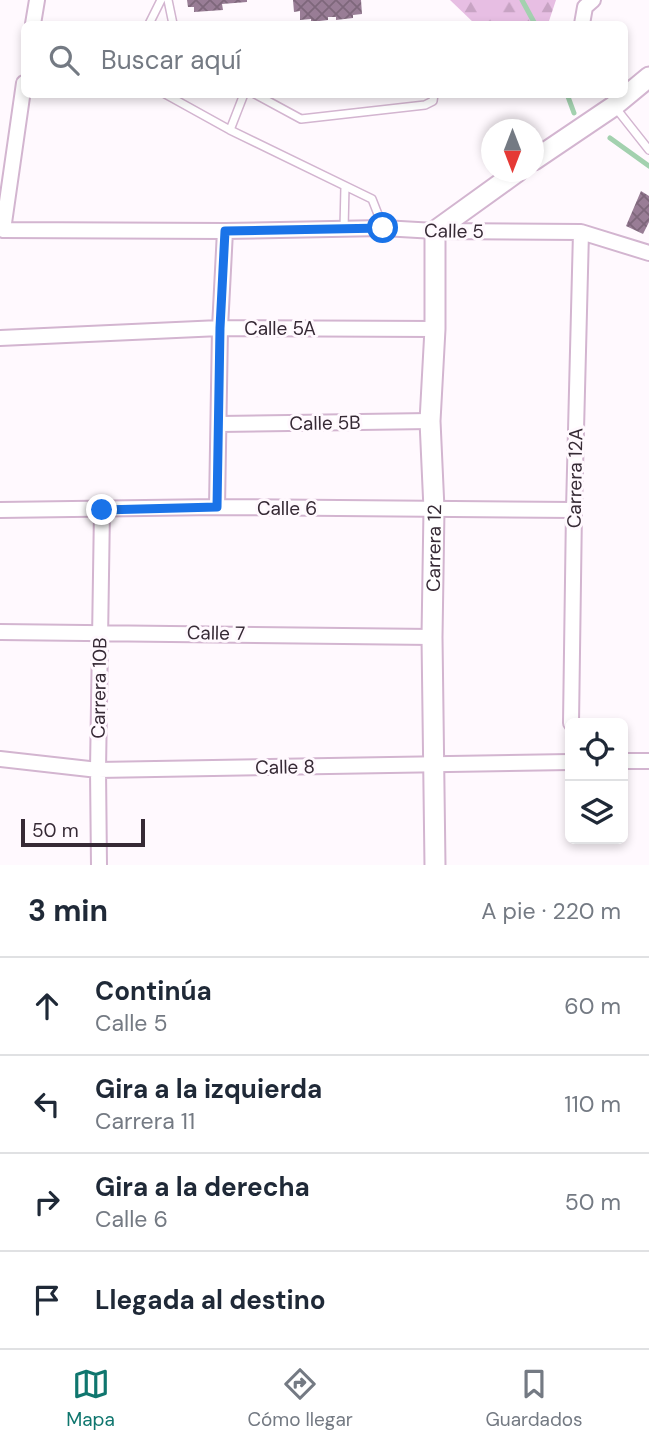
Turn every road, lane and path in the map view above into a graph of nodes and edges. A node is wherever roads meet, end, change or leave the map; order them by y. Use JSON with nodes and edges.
{"nodes":[{"id":1,"x":37,"y":0,"type":"edge"},
{"id":2,"x":161,"y":0,"type":"edge"},
{"id":3,"x":168,"y":0,"type":"edge"},
{"id":4,"x":593,"y":0,"type":"edge"},
{"id":5,"x":34,"y":21,"type":"edge"},
{"id":6,"x":150,"y":21,"type":"edge"},
{"id":7,"x":172,"y":21,"type":"edge"},
{"id":8,"x":583,"y":21,"type":"edge"},
{"id":9,"x":649,"y":77,"type":"edge"},
{"id":10,"x":628,"y":90,"type":"edge"},
{"id":11,"x":22,"y":98,"type":"edge"},
{"id":12,"x":172,"y":98,"type":"edge"},
{"id":13,"x":242,"y":98,"type":"edge"},
{"id":14,"x":262,"y":98,"type":"edge"},
{"id":15,"x":433,"y":98,"type":"edge"},
{"id":16,"x":611,"y":100,"type":"edge"},
{"id":17,"x":230,"y":130,"type":"junction"},
{"id":18,"x":649,"y":150,"type":"edge"},
{"id":19,"x":544,"y":152,"type":"edge"},
{"id":20,"x":503,"y":182,"type":"edge"},
{"id":21,"x":345,"y":186,"type":"junction"},
{"id":22,"x":383,"y":228,"type":"junction"},
{"id":23,"x":344,"y":229,"type":"junction"},
{"id":24,"x":225,"y":231,"type":"junction"},
{"id":25,"x":435,"y":231,"type":"junction"},
{"id":26,"x":582,"y":232,"type":"junction"},
{"id":27,"x":649,"y":253,"type":"edge"},
{"id":28,"x":220,"y":328,"type":"junction"},
{"id":29,"x":435,"y":329,"type":"junction"},
{"id":30,"x":0,"y":338,"type":"edge"},
{"id":31,"x":430,"y":421,"type":"junction"},
{"id":32,"x":220,"y":424,"type":"junction"},
{"id":33,"x":217,"y":507,"type":"junction"},
{"id":34,"x":435,"y":509,"type":"junction"},
{"id":35,"x":0,"y":510,"type":"edge"},
{"id":36,"x":102,"y":510,"type":"junction"},
{"id":37,"x":574,"y":510,"type":"junction"},
{"id":38,"x":101,"y":631,"type":"junction"},
{"id":39,"x":0,"y":632,"type":"edge"},
{"id":40,"x":432,"y":637,"type":"junction"},
{"id":41,"x":571,"y":718,"type":"edge"},
{"id":42,"x":0,"y":759,"type":"edge"},
{"id":43,"x":628,"y":761,"type":"edge"},
{"id":44,"x":649,"y":761,"type":"edge"},
{"id":45,"x":565,"y":762,"type":"edge"},
{"id":46,"x":434,"y":764,"type":"junction"},
{"id":47,"x":98,"y":770,"type":"junction"},
{"id":48,"x":99,"y":865,"type":"edge"},
{"id":49,"x":435,"y":865,"type":"edge"}],
"edges":[{"from":1,"to":5,"type":"street"},
{"from":2,"to":6,"type":"lane"},
{"from":3,"to":7,"type":"lane"},
{"from":4,"to":8,"type":"street"},
{"from":9,"to":10,"type":"street"},
{"from":11,"to":24,"type":"street","name":"Calle 5"},
{"from":12,"to":17,"type":"lane"},
{"from":13,"to":17,"type":"lane"},
{"from":14,"to":15,"type":"lane"},
{"from":16,"to":18,"type":"lane"},
{"from":16,"to":19,"type":"street"},
{"from":17,"to":21,"type":"lane"},
{"from":20,"to":25,"type":"street"},
{"from":21,"to":22,"type":"lane"},
{"from":21,"to":23,"type":"lane"},
{"from":22,"to":23,"type":"street","name":"Calle 5"},
{"from":22,"to":25,"type":"street","name":"Calle 5"},
{"from":23,"to":24,"type":"street","name":"Calle 5"},
{"from":24,"to":28,"type":"street"},
{"from":25,"to":26,"type":"street","name":"Calle 5"},
{"from":25,"to":29,"type":"street","name":"Carrera 12"},
{"from":26,"to":27,"type":"street","name":"Calle 5"},
{"from":26,"to":37,"type":"street","name":"Carrera 12A"},
{"from":28,"to":29,"type":"street","name":"Calle 5A"},
{"from":28,"to":30,"type":"street","name":"Calle 5A"},
{"from":28,"to":32,"type":"street"},
{"from":29,"to":31,"type":"street","name":"Carrera 12"},
{"from":31,"to":32,"type":"street","name":"Calle 5B"},
{"from":31,"to":34,"type":"street","name":"Carrera 12"},
{"from":32,"to":33,"type":"street"},
{"from":33,"to":34,"type":"street","name":"Calle 6"},
{"from":33,"to":36,"type":"street","name":"Calle 6"},
{"from":34,"to":37,"type":"street","name":"Calle 6"},
{"from":34,"to":40,"type":"street","name":"Carrera 12"},
{"from":35,"to":36,"type":"street","name":"Calle 6"},
{"from":36,"to":38,"type":"street","name":"Carrera 10B"},
{"from":37,"to":41,"type":"street","name":"Carrera 12A"},
{"from":38,"to":39,"type":"street","name":"Calle 7"},
{"from":38,"to":40,"type":"street","name":"Calle 7"},
{"from":38,"to":47,"type":"street","name":"Carrera 10B"},
{"from":40,"to":46,"type":"street","name":"Carrera 12"},
{"from":42,"to":47,"type":"street","name":"Calle 8"},
{"from":43,"to":44,"type":"street"},
{"from":45,"to":46,"type":"street","name":"Calle 8"},
{"from":46,"to":47,"type":"street","name":"Calle 8"},
{"from":46,"to":49,"type":"street","name":"Carrera 12"},
{"from":47,"to":48,"type":"street","name":"Carrera 10B"}]}
